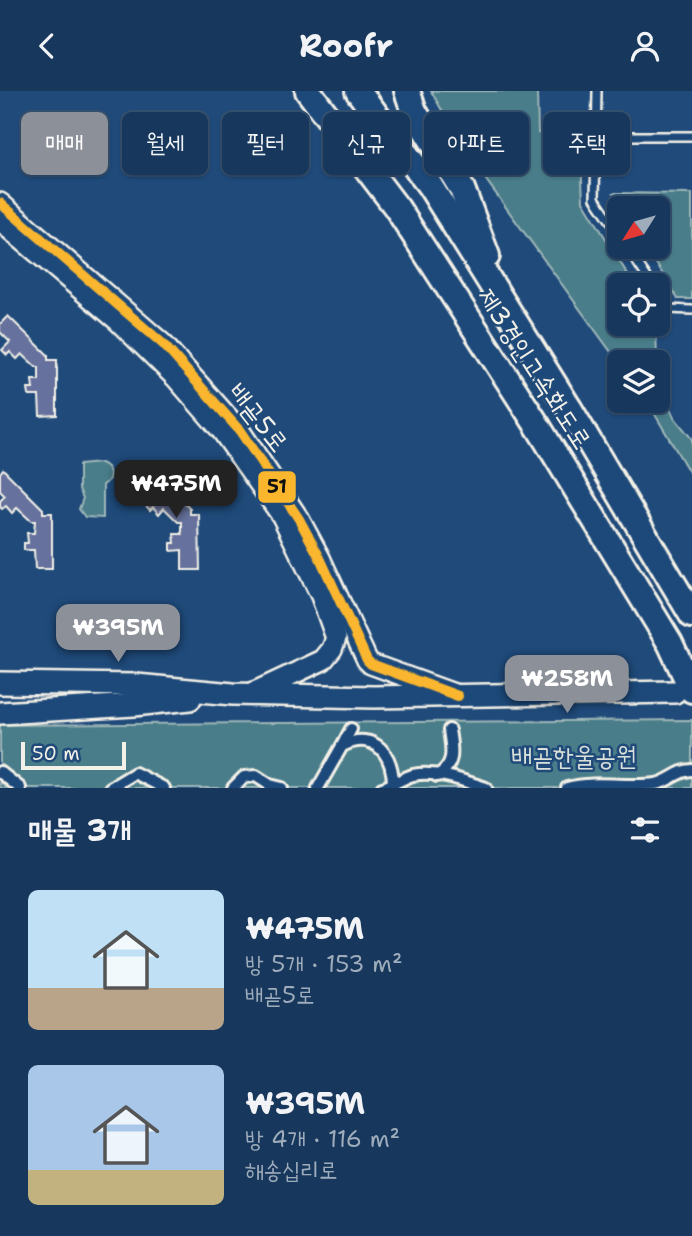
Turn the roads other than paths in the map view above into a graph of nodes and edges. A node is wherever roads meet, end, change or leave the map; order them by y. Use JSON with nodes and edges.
{"nodes":[{"id":1,"x":308,"y":91,"type":"edge"},
{"id":2,"x":358,"y":91,"type":"edge"},
{"id":3,"x":407,"y":91,"type":"edge"},
{"id":4,"x":597,"y":91,"type":"edge"},
{"id":5,"x":597,"y":112,"type":"edge"},
{"id":6,"x":630,"y":136,"type":"edge"},
{"id":7,"x":692,"y":136,"type":"edge"},
{"id":8,"x":596,"y":175,"type":"edge"},
{"id":9,"x":2,"y":213,"type":"edge"},
{"id":10,"x":607,"y":215,"type":"edge"},
{"id":11,"x":505,"y":306,"type":"junction"},
{"id":12,"x":670,"y":309,"type":"edge"},
{"id":13,"x":692,"y":310,"type":"edge"},
{"id":14,"x":692,"y":615,"type":"edge"},
{"id":15,"x":0,"y":683,"type":"edge"},
{"id":16,"x":683,"y":691,"type":"edge"},
{"id":17,"x":242,"y":694,"type":"junction"},
{"id":18,"x":458,"y":696,"type":"junction"},
{"id":19,"x":0,"y":713,"type":"edge"},
{"id":20,"x":351,"y":729,"type":"dead end"},
{"id":21,"x":449,"y":730,"type":"dead end"},
{"id":22,"x":342,"y":746,"type":"junction"},
{"id":23,"x":692,"y":770,"type":"edge"},
{"id":24,"x":0,"y":772,"type":"edge"},
{"id":25,"x":437,"y":776,"type":"junction"},
{"id":26,"x":658,"y":784,"type":"junction"},
{"id":27,"x":394,"y":786,"type":"edge"},
{"id":28,"x":20,"y":788,"type":"edge"},
{"id":29,"x":110,"y":788,"type":"edge"},
{"id":30,"x":164,"y":788,"type":"edge"},
{"id":31,"x":233,"y":788,"type":"edge"},
{"id":32,"x":282,"y":788,"type":"edge"},
{"id":33,"x":318,"y":788,"type":"edge"},
{"id":34,"x":382,"y":788,"type":"edge"},
{"id":35,"x":485,"y":788,"type":"edge"},
{"id":36,"x":567,"y":788,"type":"edge"},
{"id":37,"x":671,"y":788,"type":"edge"}],
"edges":[{"from":1,"to":16,"type":"highway","name":"제3경인고속화도로"},
{"from":2,"to":11,"type":"highway","name":"제3경인고속화도로"},
{"from":3,"to":11,"type":"highway"},
{"from":4,"to":5,"type":"lane"},
{"from":6,"to":7,"type":"lane"},
{"from":8,"to":10,"type":"lane"},
{"from":9,"to":17,"type":"street","name":"배곧5로"},
{"from":9,"to":18,"type":"street","name":"배곧5로"},
{"from":11,"to":14,"type":"highway","name":"제3경인고속화도로"},
{"from":12,"to":13,"type":"lane"},
{"from":15,"to":17,"type":"main road"},
{"from":16,"to":18,"type":"main road"},
{"from":17,"to":18,"type":"main road"},
{"from":17,"to":19,"type":"main road"},
{"from":20,"to":22,"type":"street"},
{"from":21,"to":25,"type":"street"},
{"from":22,"to":27,"type":"street"},
{"from":22,"to":33,"type":"street"},
{"from":23,"to":26,"type":"street"},
{"from":24,"to":28,"type":"street"},
{"from":25,"to":27,"type":"street"},
{"from":25,"to":35,"type":"street"},
{"from":26,"to":36,"type":"street"},
{"from":26,"to":37,"type":"street"},
{"from":27,"to":34,"type":"street"},
{"from":29,"to":30,"type":"street"},
{"from":31,"to":32,"type":"street"}]}
